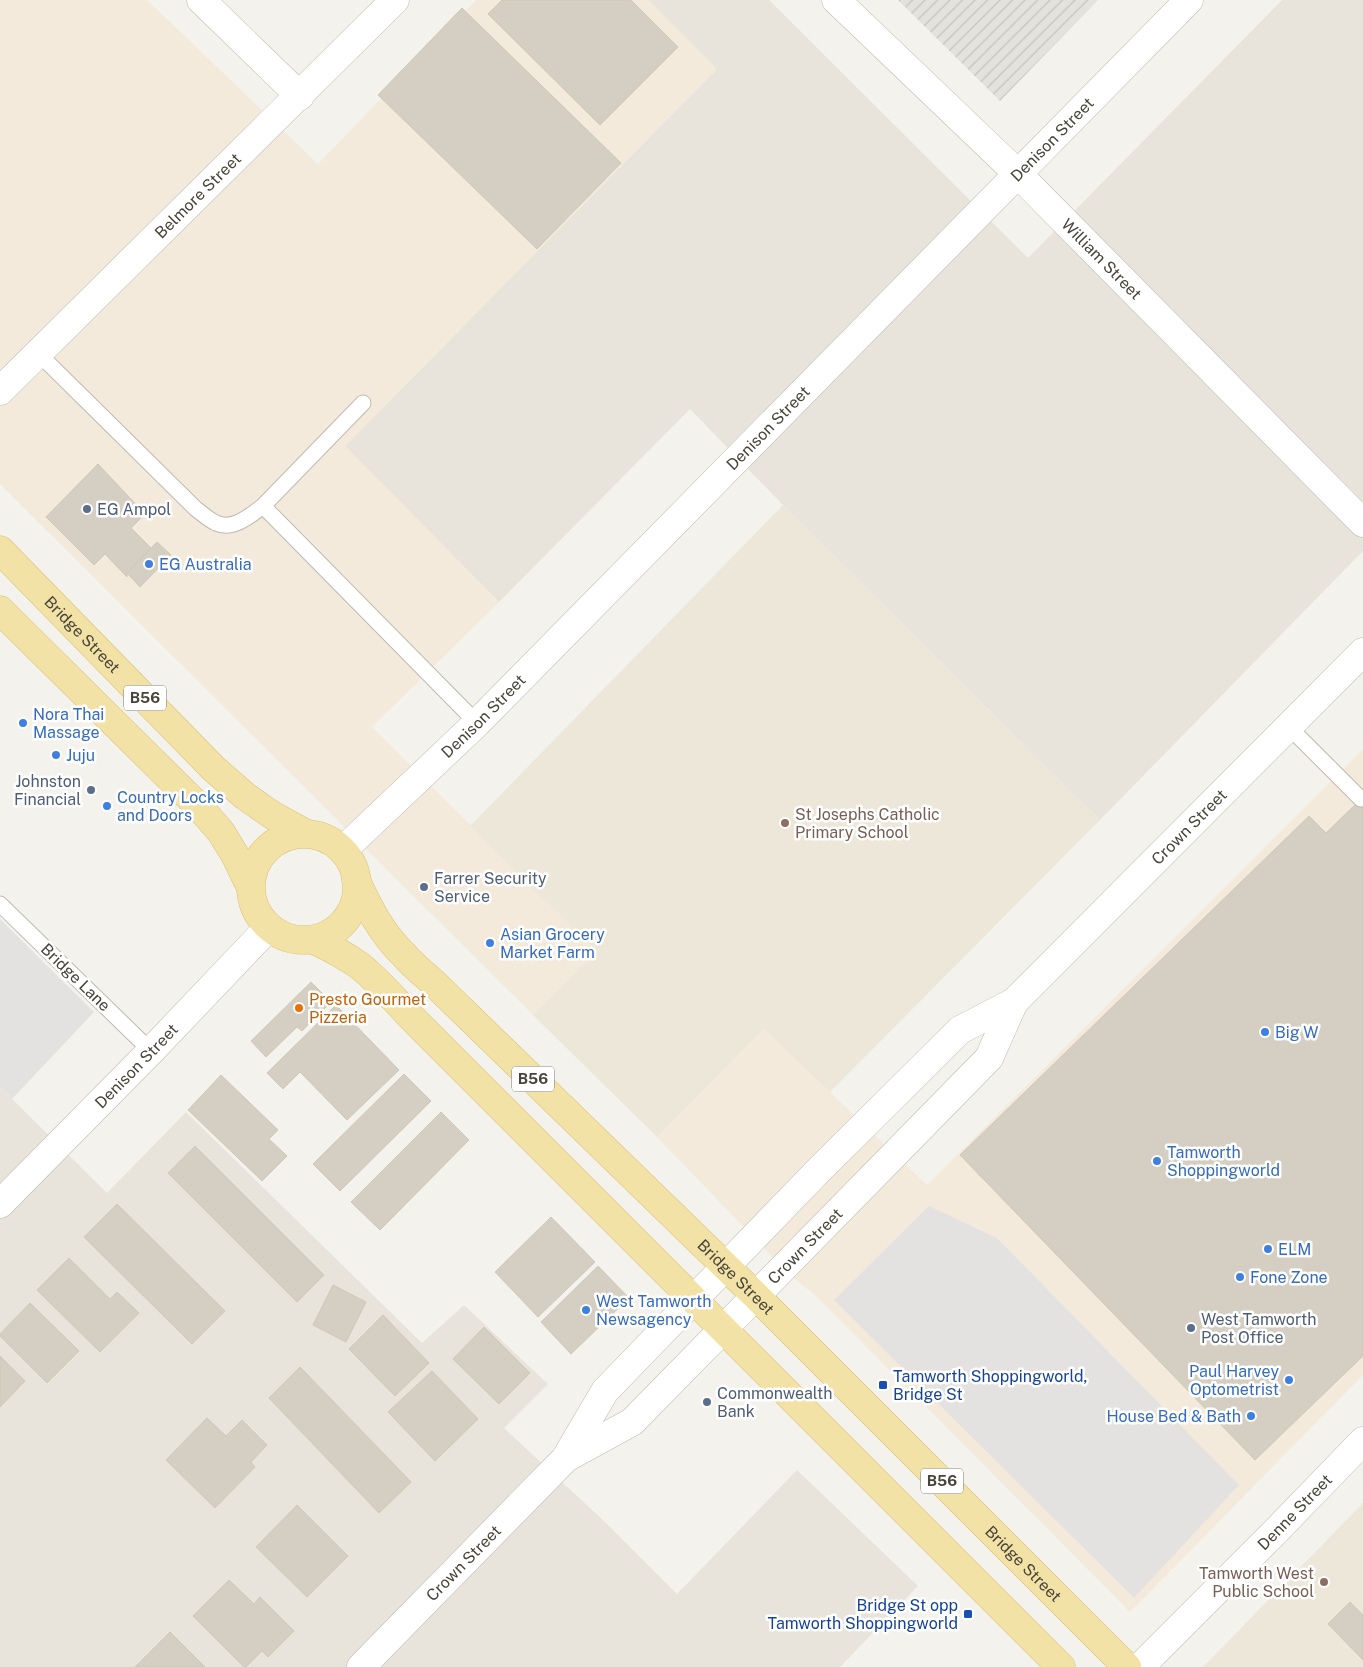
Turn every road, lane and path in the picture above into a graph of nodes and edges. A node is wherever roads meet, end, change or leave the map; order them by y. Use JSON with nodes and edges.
{"nodes":[{"id":1,"x":201,"y":0,"type":"edge"},
{"id":2,"x":395,"y":0,"type":"edge"},
{"id":3,"x":836,"y":0,"type":"edge"},
{"id":4,"x":1188,"y":0,"type":"edge"},
{"id":5,"x":300,"y":96,"type":"junction"},
{"id":6,"x":1017,"y":173,"type":"junction"},
{"id":7,"x":38,"y":353,"type":"junction"},
{"id":8,"x":0,"y":391,"type":"edge"},
{"id":9,"x":363,"y":403,"type":"dead end"},
{"id":10,"x":263,"y":506,"type":"junction"},
{"id":11,"x":1363,"y":523,"type":"edge"},
{"id":12,"x":0,"y":550,"type":"edge"},
{"id":13,"x":0,"y":610,"type":"edge"},
{"id":14,"x":1363,"y":652,"type":"edge"},
{"id":15,"x":477,"y":723,"type":"junction"},
{"id":16,"x":1289,"y":727,"type":"junction"},
{"id":17,"x":1361,"y":799,"type":"dead end"},
{"id":18,"x":303,"y":832,"type":"junction"},
{"id":19,"x":342,"y":850,"type":"junction"},
{"id":20,"x":356,"y":880,"type":"junction"},
{"id":21,"x":250,"y":886,"type":"junction"},
{"id":22,"x":0,"y":904,"type":"edge"},
{"id":23,"x":269,"y":927,"type":"junction"},
{"id":24,"x":316,"y":941,"type":"junction"},
{"id":25,"x":1014,"y":1002,"type":"junction"},
{"id":26,"x":151,"y":1051,"type":"junction"},
{"id":27,"x":0,"y":1204,"type":"edge"},
{"id":28,"x":725,"y":1266,"type":"junction"},
{"id":29,"x":756,"y":1296,"type":"junction"},
{"id":30,"x":694,"y":1299,"type":"junction"},
{"id":31,"x":723,"y":1328,"type":"junction"},
{"id":32,"x":1363,"y":1441,"type":"edge"},
{"id":33,"x":565,"y":1459,"type":"junction"},
{"id":34,"x":361,"y":1667,"type":"edge"},
{"id":35,"x":1061,"y":1667,"type":"edge"},
{"id":36,"x":1127,"y":1667,"type":"edge"},
{"id":37,"x":1140,"y":1667,"type":"edge"}],
"edges":[{"from":1,"to":5,"type":"street"},
{"from":2,"to":5,"type":"street","name":"Belmore Street"},
{"from":3,"to":6,"type":"street","name":"William Street"},
{"from":4,"to":6,"type":"street","name":"Denison Street"},
{"from":5,"to":7,"type":"street","name":"Belmore Street"},
{"from":6,"to":11,"type":"street","name":"William Street"},
{"from":6,"to":15,"type":"street","name":"Denison Street"},
{"from":7,"to":8,"type":"street","name":"Belmore Street"},
{"from":7,"to":10,"type":"lane"},
{"from":9,"to":10,"type":"lane"},
{"from":10,"to":15,"type":"lane"},
{"from":12,"to":18,"type":"main road","name":"Bridge Street","number":"B56"},
{"from":13,"to":21,"type":"main road","number":"B56"},
{"from":14,"to":16,"type":"street","name":"Crown Street"},
{"from":15,"to":19,"type":"street","name":"Denison Street"},
{"from":16,"to":17,"type":"lane"},
{"from":16,"to":25,"type":"street","name":"Crown Street"},
{"from":18,"to":19,"type":"main road","number":"B56"},
{"from":18,"to":21,"type":"main road"},
{"from":19,"to":20,"type":"main road","number":"B56"},
{"from":20,"to":24,"type":"main road","number":"B56"},
{"from":20,"to":28,"type":"main road","name":"Bridge Street","number":"B56"},
{"from":21,"to":23,"type":"main road","number":"B56"},
{"from":22,"to":26,"type":"lane","name":"Bridge Lane"},
{"from":23,"to":24,"type":"main road","number":"B56"},
{"from":23,"to":26,"type":"street","name":"Denison Street"},
{"from":24,"to":30,"type":"main road","number":"B56"},
{"from":25,"to":28,"type":"street","name":"Crown Street"},
{"from":25,"to":29,"type":"street","name":"Crown Street"},
{"from":26,"to":27,"type":"street","name":"Denison Street"},
{"from":28,"to":29,"type":"main road","name":"Bridge Street","number":"B56"},
{"from":28,"to":30,"type":"street","name":"Crown Street"},
{"from":29,"to":31,"type":"street","name":"Crown Street"},
{"from":29,"to":36,"type":"main road","name":"Bridge Street","number":"B56"},
{"from":30,"to":31,"type":"main road","number":"B56"},
{"from":30,"to":33,"type":"street","name":"Crown Street"},
{"from":31,"to":33,"type":"street","name":"Crown Street"},
{"from":31,"to":35,"type":"main road","number":"B56"},
{"from":32,"to":37,"type":"street","name":"Denne Street"},
{"from":33,"to":34,"type":"street","name":"Crown Street"}]}
